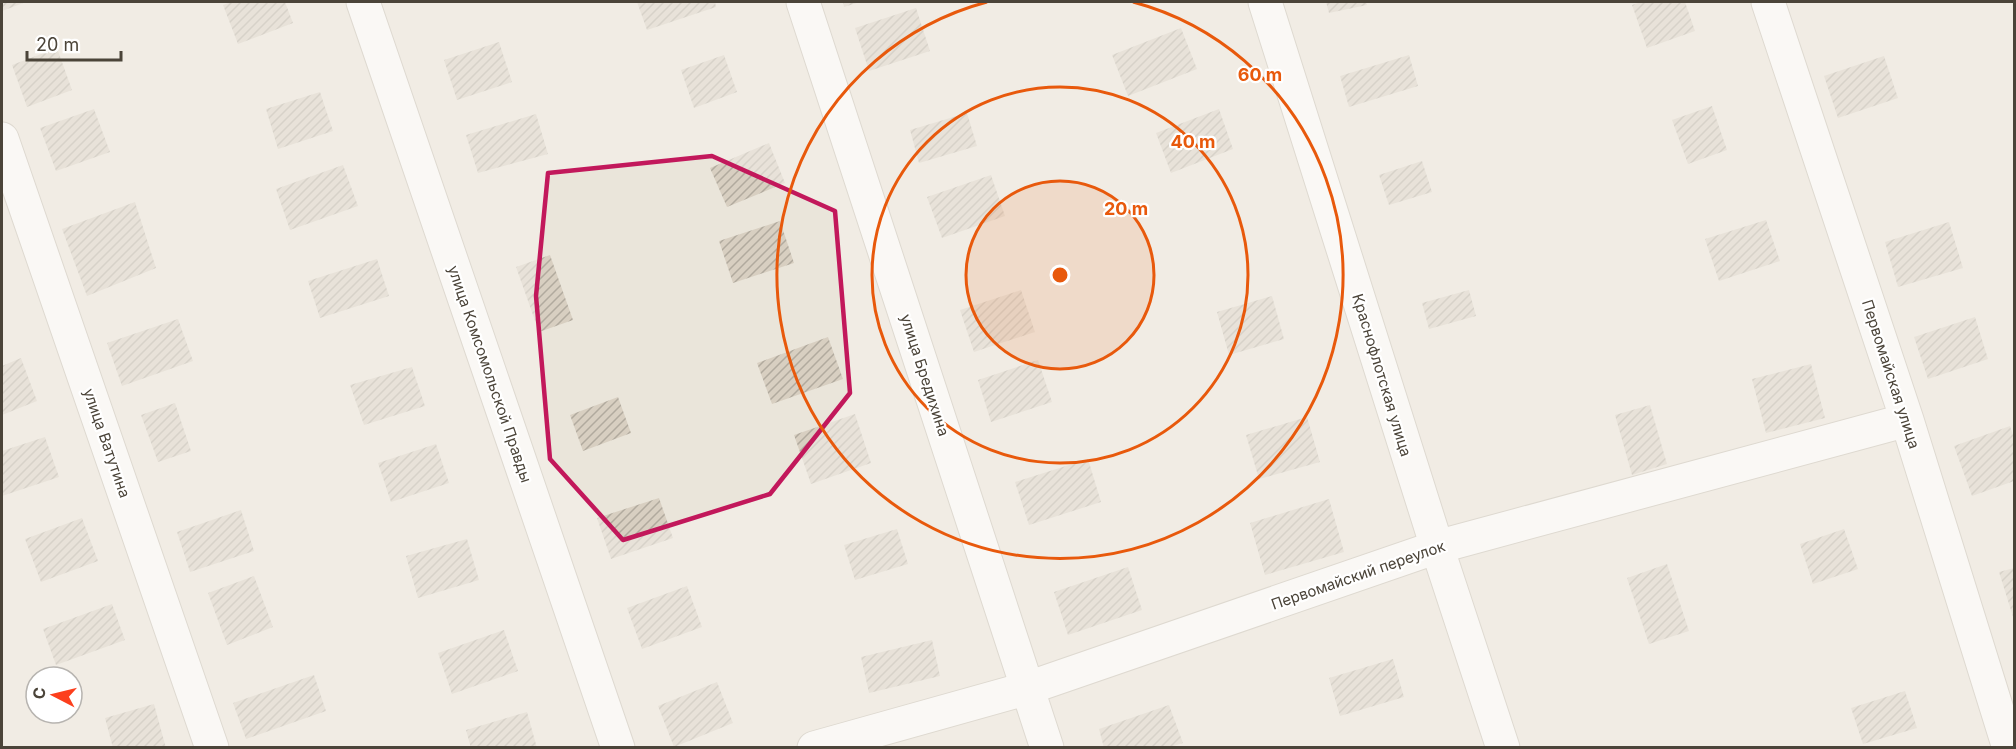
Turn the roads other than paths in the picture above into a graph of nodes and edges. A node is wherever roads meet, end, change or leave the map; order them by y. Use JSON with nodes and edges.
{"nodes":[{"id":1,"x":363,"y":2,"type":"edge"},
{"id":2,"x":803,"y":2,"type":"edge"},
{"id":3,"x":1265,"y":2,"type":"edge"},
{"id":4,"x":1768,"y":2,"type":"edge"},
{"id":5,"x":2,"y":139,"type":"edge"},
{"id":6,"x":1907,"y":420,"type":"junction"},
{"id":7,"x":1437,"y":547,"type":"junction"},
{"id":8,"x":1028,"y":688,"type":"junction"},
{"id":9,"x":212,"y":747,"type":"edge"},
{"id":10,"x":618,"y":747,"type":"edge"},
{"id":11,"x":814,"y":747,"type":"edge"},
{"id":12,"x":1047,"y":747,"type":"edge"},
{"id":13,"x":1503,"y":747,"type":"edge"},
{"id":14,"x":2009,"y":747,"type":"edge"}],
"edges":[{"from":1,"to":10,"type":"street","name":"улица Комсомольской Правды"},
{"from":2,"to":8,"type":"street","name":"улица Бредихина"},
{"from":3,"to":7,"type":"street","name":"Краснофлотская улица"},
{"from":4,"to":6,"type":"street","name":"Первомайская улица"},
{"from":5,"to":9,"type":"street","name":"улица Ватутина"},
{"from":6,"to":7,"type":"street","name":"Первомайский переулок"},
{"from":6,"to":14,"type":"street","name":"Первомайская улица"},
{"from":7,"to":8,"type":"street","name":"Первомайский переулок"},
{"from":7,"to":13,"type":"street","name":"Краснофлотская улица"},
{"from":8,"to":11,"type":"street","name":"Первомайский переулок"},
{"from":8,"to":12,"type":"street","name":"улица Бредихина"}]}
